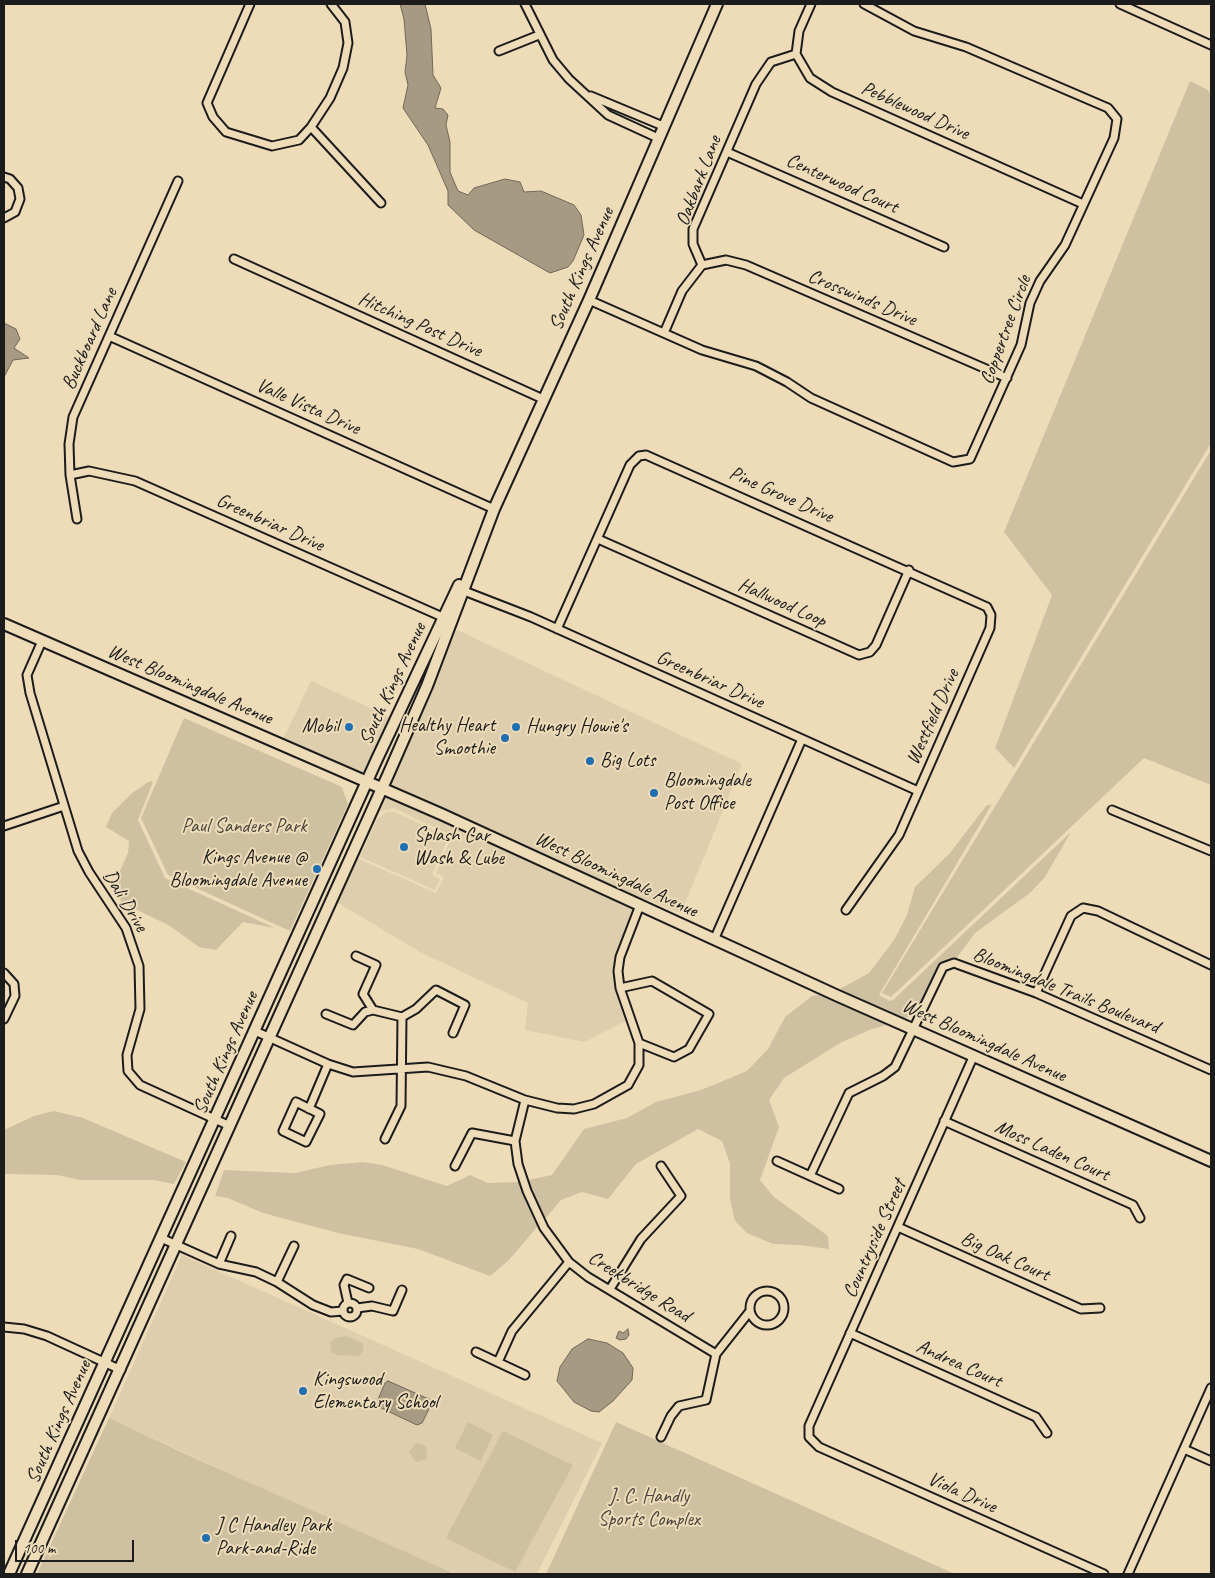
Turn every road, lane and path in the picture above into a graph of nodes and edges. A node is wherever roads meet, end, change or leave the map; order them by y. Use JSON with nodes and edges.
{"nodes":[{"id":1,"x":250,"y":4,"type":"edge"},
{"id":2,"x":331,"y":4,"type":"edge"},
{"id":3,"x":524,"y":4,"type":"edge"},
{"id":4,"x":717,"y":4,"type":"edge"},
{"id":5,"x":811,"y":4,"type":"edge"},
{"id":6,"x":864,"y":4,"type":"edge"},
{"id":7,"x":1120,"y":4,"type":"edge"},
{"id":8,"x":539,"y":35,"type":"junction"},
{"id":9,"x":1211,"y":45,"type":"edge"},
{"id":10,"x":499,"y":51,"type":"dead end"},
{"id":11,"x":796,"y":54,"type":"junction"},
{"id":12,"x":588,"y":96,"type":"junction"},
{"id":13,"x":663,"y":126,"type":"junction"},
{"id":14,"x":311,"y":127,"type":"junction"},
{"id":15,"x":658,"y":138,"type":"junction"},
{"id":16,"x":727,"y":152,"type":"junction"},
{"id":17,"x":4,"y":176,"type":"edge"},
{"id":18,"x":178,"y":181,"type":"dead end"},
{"id":19,"x":381,"y":203,"type":"dead end"},
{"id":20,"x":1083,"y":204,"type":"junction"},
{"id":21,"x":4,"y":218,"type":"edge"},
{"id":22,"x":944,"y":247,"type":"dead end"},
{"id":23,"x":234,"y":259,"type":"dead end"},
{"id":24,"x":702,"y":265,"type":"junction"},
{"id":25,"x":589,"y":300,"type":"junction"},
{"id":26,"x":664,"y":333,"type":"junction"},
{"id":27,"x":109,"y":336,"type":"junction"},
{"id":28,"x":1007,"y":378,"type":"junction"},
{"id":29,"x":543,"y":399,"type":"junction"},
{"id":30,"x":70,"y":475,"type":"junction"},
{"id":31,"x":494,"y":509,"type":"junction"},
{"id":32,"x":77,"y":519,"type":"dead end"},
{"id":33,"x":598,"y":539,"type":"junction"},
{"id":34,"x":908,"y":570,"type":"junction"},
{"id":35,"x":461,"y":587,"type":"junction"},
{"id":36,"x":448,"y":619,"type":"junction"},
{"id":37,"x":4,"y":624,"type":"edge"},
{"id":38,"x":558,"y":629,"type":"junction"},
{"id":39,"x":42,"y":641,"type":"junction"},
{"id":40,"x":802,"y":739,"type":"junction"},
{"id":41,"x":368,"y":782,"type":"junction"},
{"id":42,"x":382,"y":788,"type":"junction"},
{"id":43,"x":918,"y":791,"type":"junction"},
{"id":44,"x":64,"y":806,"type":"junction"},
{"id":45,"x":1112,"y":810,"type":"dead end"},
{"id":46,"x":4,"y":826,"type":"edge"},
{"id":47,"x":1211,"y":852,"type":"edge"},
{"id":48,"x":640,"y":905,"type":"junction"},
{"id":49,"x":846,"y":910,"type":"dead end"},
{"id":50,"x":714,"y":940,"type":"junction"},
{"id":51,"x":356,"y":956,"type":"dead end"},
{"id":52,"x":1211,"y":965,"type":"edge"},
{"id":53,"x":4,"y":973,"type":"edge"},
{"id":54,"x":620,"y":988,"type":"junction"},
{"id":55,"x":1036,"y":993,"type":"junction"},
{"id":56,"x":373,"y":1010,"type":"junction"},
{"id":57,"x":326,"y":1014,"type":"dead end"},
{"id":58,"x":402,"y":1017,"type":"junction"},
{"id":59,"x":4,"y":1020,"type":"edge"},
{"id":60,"x":912,"y":1028,"type":"junction"},
{"id":61,"x":255,"y":1031,"type":"junction"},
{"id":62,"x":453,"y":1033,"type":"dead end"},
{"id":63,"x":269,"y":1038,"type":"junction"},
{"id":64,"x":639,"y":1044,"type":"junction"},
{"id":65,"x":974,"y":1055,"type":"junction"},
{"id":66,"x":328,"y":1064,"type":"junction"},
{"id":67,"x":402,"y":1068,"type":"junction"},
{"id":68,"x":1211,"y":1070,"type":"edge"},
{"id":69,"x":525,"y":1100,"type":"junction"},
{"id":70,"x":309,"y":1109,"type":"junction"},
{"id":71,"x":215,"y":1119,"type":"junction"},
{"id":72,"x":944,"y":1121,"type":"junction"},
{"id":73,"x":230,"y":1126,"type":"junction"},
{"id":74,"x":385,"y":1139,"type":"dead end"},
{"id":75,"x":515,"y":1141,"type":"junction"},
{"id":76,"x":777,"y":1161,"type":"dead end"},
{"id":77,"x":1211,"y":1161,"type":"edge"},
{"id":78,"x":455,"y":1166,"type":"dead end"},
{"id":79,"x":661,"y":1166,"type":"dead end"},
{"id":80,"x":810,"y":1176,"type":"junction"},
{"id":81,"x":839,"y":1189,"type":"dead end"},
{"id":82,"x":1140,"y":1218,"type":"dead end"},
{"id":83,"x":898,"y":1227,"type":"junction"},
{"id":84,"x":231,"y":1236,"type":"dead end"},
{"id":85,"x":161,"y":1238,"type":"junction"},
{"id":86,"x":176,"y":1245,"type":"junction"},
{"id":87,"x":294,"y":1246,"type":"dead end"},
{"id":88,"x":569,"y":1262,"type":"junction"},
{"id":89,"x":219,"y":1264,"type":"junction"},
{"id":90,"x":277,"y":1282,"type":"junction"},
{"id":91,"x":370,"y":1288,"type":"dead end"},
{"id":92,"x":610,"y":1289,"type":"junction"},
{"id":93,"x":402,"y":1290,"type":"dead end"},
{"id":94,"x":348,"y":1303,"type":"junction"},
{"id":95,"x":357,"y":1308,"type":"junction"},
{"id":96,"x":1100,"y":1308,"type":"dead end"},
{"id":97,"x":344,"y":1311,"type":"junction"},
{"id":98,"x":750,"y":1311,"type":"junction"},
{"id":99,"x":4,"y":1327,"type":"edge"},
{"id":100,"x":850,"y":1334,"type":"junction"},
{"id":101,"x":476,"y":1352,"type":"dead end"},
{"id":102,"x":716,"y":1354,"type":"junction"},
{"id":103,"x":498,"y":1362,"type":"junction"},
{"id":104,"x":105,"y":1363,"type":"junction"},
{"id":105,"x":121,"y":1370,"type":"junction"},
{"id":106,"x":525,"y":1375,"type":"dead end"},
{"id":107,"x":1211,"y":1388,"type":"edge"},
{"id":108,"x":1047,"y":1433,"type":"dead end"},
{"id":109,"x":661,"y":1436,"type":"dead end"},
{"id":110,"x":809,"y":1437,"type":"joint"},
{"id":111,"x":1184,"y":1449,"type":"junction"},
{"id":112,"x":1211,"y":1461,"type":"edge"},
{"id":113,"x":10,"y":1574,"type":"edge"},
{"id":114,"x":27,"y":1574,"type":"edge"},
{"id":115,"x":1104,"y":1574,"type":"edge"},
{"id":116,"x":1128,"y":1574,"type":"edge"}],
"edges":[{"from":1,"to":14,"type":"street"},
{"from":2,"to":14,"type":"street"},
{"from":3,"to":8,"type":"street"},
{"from":4,"to":13,"type":"main road","name":"South Kings Avenue"},
{"from":5,"to":11,"type":"street"},
{"from":6,"to":20,"type":"street","name":"Coppertree Circle"},
{"from":7,"to":9,"type":"street"},
{"from":8,"to":10,"type":"street"},
{"from":8,"to":12,"type":"street"},
{"from":11,"to":16,"type":"street","name":"Oakbark Lane"},
{"from":11,"to":20,"type":"street","name":"Pebblewood Drive"},
{"from":12,"to":13,"type":"street"},
{"from":12,"to":15,"type":"street"},
{"from":13,"to":15,"type":"main road","name":"South Kings Avenue"},
{"from":14,"to":19,"type":"street"},
{"from":15,"to":25,"type":"main road","name":"South Kings Avenue"},
{"from":16,"to":22,"type":"street","name":"Centerwood Court"},
{"from":16,"to":24,"type":"street","name":"Oakbark Lane"},
{"from":17,"to":21,"type":"street"},
{"from":18,"to":27,"type":"street","name":"Buckboard Lane"},
{"from":20,"to":28,"type":"street","name":"Coppertree Circle"},
{"from":23,"to":29,"type":"street","name":"Hitching Post Drive"},
{"from":24,"to":26,"type":"street"},
{"from":24,"to":28,"type":"street","name":"Crosswinds Drive"},
{"from":25,"to":26,"type":"street","name":"Coppertree Circle"},
{"from":25,"to":29,"type":"main road","name":"South Kings Avenue"},
{"from":26,"to":28,"type":"street","name":"Coppertree Circle"},
{"from":27,"to":30,"type":"street","name":"Buckboard Lane"},
{"from":27,"to":31,"type":"street","name":"Valle Vista Drive"},
{"from":29,"to":31,"type":"main road","name":"South Kings Avenue"},
{"from":30,"to":32,"type":"street","name":"Buckboard Lane"},
{"from":30,"to":36,"type":"street","name":"Greenbriar Drive"},
{"from":31,"to":35,"type":"main road","name":"South Kings Avenue"},
{"from":33,"to":34,"type":"street","name":"Pine Grove Drive"},
{"from":33,"to":34,"type":"street","name":"Hallwood Loop"},
{"from":33,"to":38,"type":"street"},
{"from":34,"to":43,"type":"street","name":"Westfield Drive"},
{"from":35,"to":36,"type":"main road","name":"South Kings Avenue"},
{"from":35,"to":38,"type":"street","name":"Greenbriar Drive"},
{"from":36,"to":41,"type":"main road","name":"South Kings Avenue"},
{"from":36,"to":42,"type":"main road","name":"South Kings Avenue"},
{"from":37,"to":39,"type":"main road","name":"West Bloomingdale Avenue"},
{"from":38,"to":40,"type":"street","name":"Greenbriar Drive"},
{"from":39,"to":41,"type":"main road","name":"West Bloomingdale Avenue"},
{"from":39,"to":44,"type":"street","name":"Dali Drive"},
{"from":40,"to":43,"type":"street","name":"Greenbriar Drive"},
{"from":40,"to":50,"type":"street"},
{"from":41,"to":42,"type":"main road","name":"West Bloomingdale Avenue"},
{"from":41,"to":61,"type":"main road","name":"South Kings Avenue"},
{"from":42,"to":48,"type":"main road","name":"West Bloomingdale Avenue"},
{"from":42,"to":63,"type":"main road","name":"South Kings Avenue"},
{"from":43,"to":49,"type":"street","name":"Westfield Drive"},
{"from":44,"to":46,"type":"street"},
{"from":44,"to":71,"type":"street","name":"Dali Drive"},
{"from":45,"to":47,"type":"street"},
{"from":48,"to":50,"type":"main road","name":"West Bloomingdale Avenue"},
{"from":48,"to":54,"type":"street"},
{"from":50,"to":60,"type":"main road","name":"West Bloomingdale Avenue"},
{"from":51,"to":56,"type":"street"},
{"from":52,"to":55,"type":"street"},
{"from":53,"to":59,"type":"street"},
{"from":54,"to":64,"type":"street"},
{"from":54,"to":64,"type":"street"},
{"from":55,"to":60,"type":"street","name":"Bloomingdale Trails Boulevard"},
{"from":55,"to":68,"type":"street","name":"Bloomingdale Trails Boulevard"},
{"from":56,"to":57,"type":"street"},
{"from":56,"to":58,"type":"street"},
{"from":58,"to":62,"type":"street"},
{"from":58,"to":67,"type":"street"},
{"from":60,"to":65,"type":"main road","name":"West Bloomingdale Avenue"},
{"from":60,"to":80,"type":"street","name":"Bloomingdale Trails Boulevard"},
{"from":61,"to":63,"type":"street"},
{"from":61,"to":71,"type":"main road","name":"South Kings Avenue"},
{"from":63,"to":66,"type":"street"},
{"from":63,"to":73,"type":"main road","name":"South Kings Avenue"},
{"from":64,"to":69,"type":"street"},
{"from":65,"to":72,"type":"street","name":"Countryside Street"},
{"from":65,"to":77,"type":"main road","name":"West Bloomingdale Avenue"},
{"from":66,"to":67,"type":"street"},
{"from":66,"to":70,"type":"street"},
{"from":67,"to":69,"type":"street"},
{"from":67,"to":74,"type":"street"},
{"from":69,"to":75,"type":"street","name":"Creekbridge Road"},
{"from":70,"to":70,"type":"street"},
{"from":71,"to":73,"type":"street","name":"Dali Drive"},
{"from":71,"to":85,"type":"main road","name":"South Kings Avenue"},
{"from":72,"to":82,"type":"street","name":"Moss Laden Court"},
{"from":72,"to":83,"type":"street","name":"Countryside Street"},
{"from":73,"to":86,"type":"main road","name":"South Kings Avenue"},
{"from":75,"to":78,"type":"street"},
{"from":75,"to":88,"type":"street","name":"Creekbridge Road"},
{"from":76,"to":80,"type":"street"},
{"from":79,"to":92,"type":"street"},
{"from":80,"to":81,"type":"street"},
{"from":83,"to":96,"type":"street","name":"Big Oak Court"},
{"from":83,"to":100,"type":"street","name":"Countryside Street"},
{"from":84,"to":89,"type":"street"},
{"from":85,"to":86,"type":"street"},
{"from":85,"to":104,"type":"main road","name":"South Kings Avenue"},
{"from":86,"to":89,"type":"street"},
{"from":86,"to":105,"type":"main road","name":"South Kings Avenue"},
{"from":87,"to":90,"type":"street"},
{"from":88,"to":92,"type":"street","name":"Creekbridge Road"},
{"from":88,"to":103,"type":"street"},
{"from":89,"to":90,"type":"street"},
{"from":90,"to":97,"type":"street"},
{"from":91,"to":94,"type":"street"},
{"from":92,"to":102,"type":"street","name":"Creekbridge Road"},
{"from":93,"to":95,"type":"street"},
{"from":94,"to":95,"type":"street"},
{"from":94,"to":97,"type":"street"},
{"from":95,"to":97,"type":"street"},
{"from":98,"to":98,"type":"street"},
{"from":98,"to":102,"type":"street"},
{"from":99,"to":104,"type":"street"},
{"from":100,"to":108,"type":"street","name":"Andrea Court"},
{"from":100,"to":110,"type":"street","name":"Countryside Street"},
{"from":101,"to":103,"type":"street"},
{"from":102,"to":109,"type":"street"},
{"from":103,"to":106,"type":"street"},
{"from":104,"to":105,"type":"street"},
{"from":104,"to":113,"type":"main road","name":"South Kings Avenue"},
{"from":105,"to":114,"type":"main road","name":"South Kings Avenue"},
{"from":107,"to":111,"type":"street"},
{"from":110,"to":115,"type":"street","name":"Viola Drive"},
{"from":111,"to":112,"type":"street"},
{"from":111,"to":116,"type":"street"}]}
